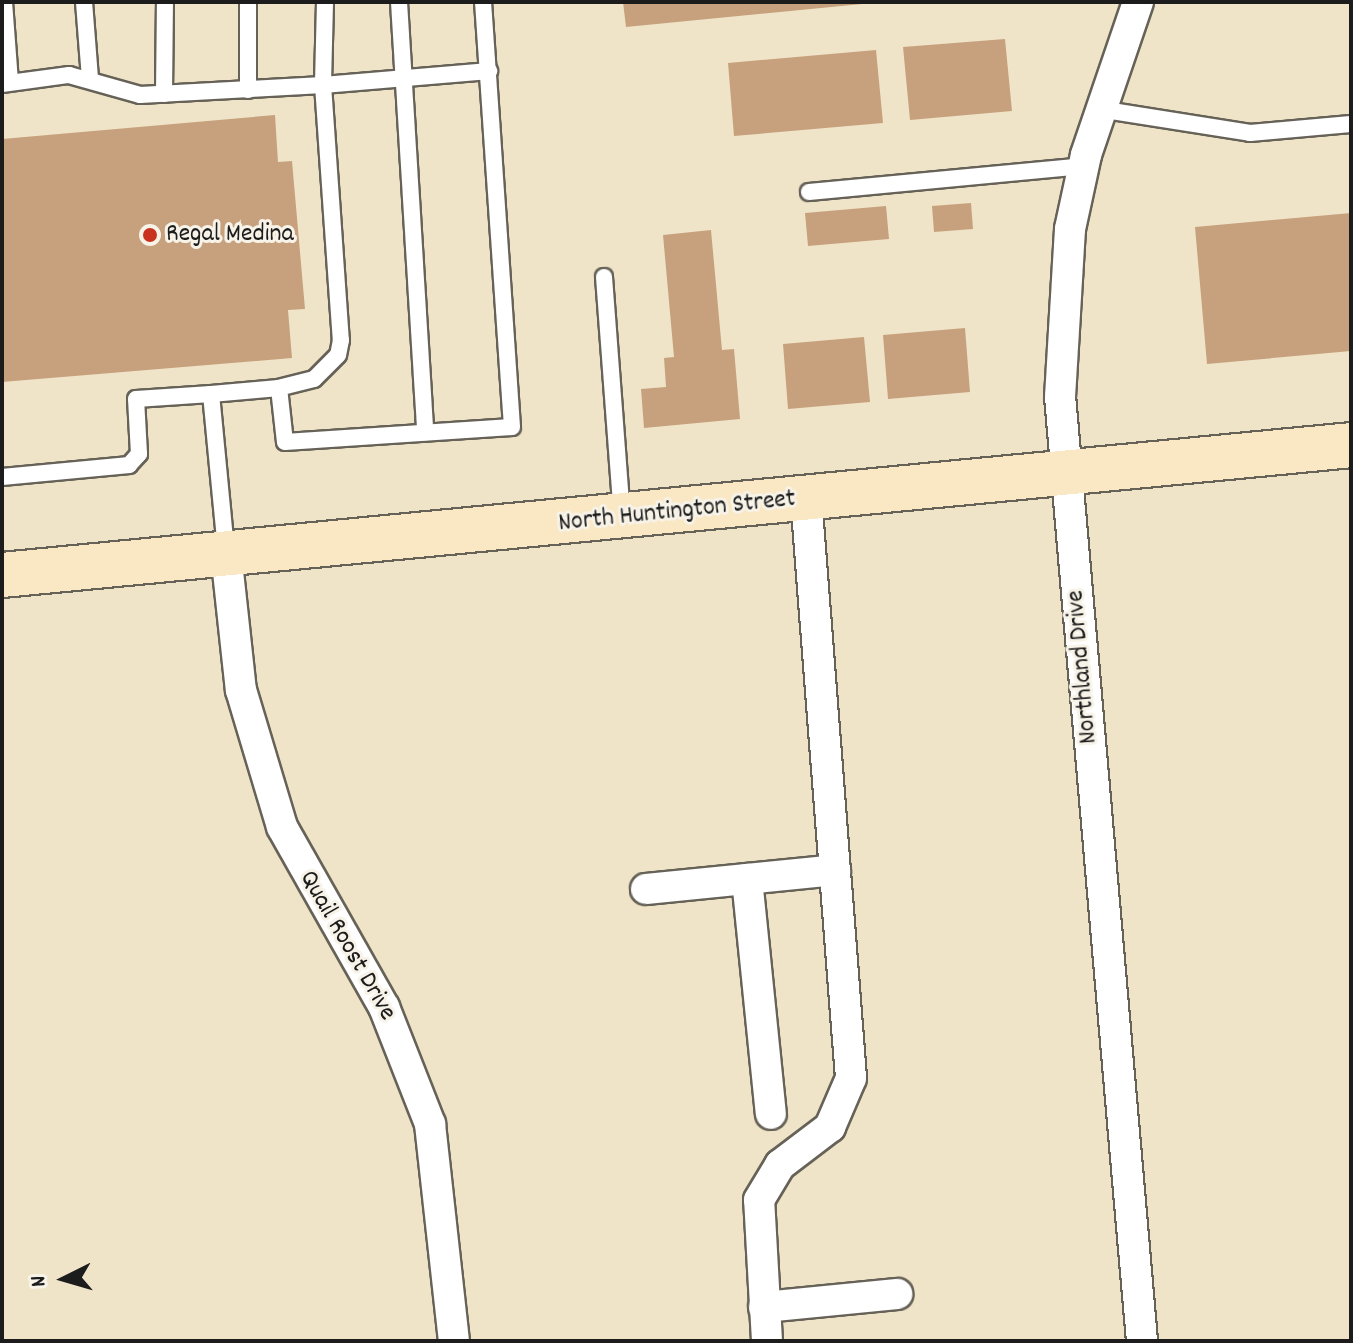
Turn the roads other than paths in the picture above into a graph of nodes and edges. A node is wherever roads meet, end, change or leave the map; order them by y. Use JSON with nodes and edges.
{"nodes":[{"id":1,"x":4,"y":2,"type":"edge"},
{"id":2,"x":84,"y":2,"type":"edge"},
{"id":3,"x":165,"y":2,"type":"edge"},
{"id":4,"x":248,"y":2,"type":"edge"},
{"id":5,"x":325,"y":2,"type":"edge"},
{"id":6,"x":399,"y":2,"type":"edge"},
{"id":7,"x":483,"y":2,"type":"edge"},
{"id":8,"x":1138,"y":2,"type":"edge"},
{"id":9,"x":489,"y":71,"type":"junction"},
{"id":10,"x":90,"y":78,"type":"junction"},
{"id":11,"x":405,"y":79,"type":"junction"},
{"id":12,"x":6,"y":83,"type":"edge"},
{"id":13,"x":323,"y":85,"type":"junction"},
{"id":14,"x":248,"y":90,"type":"junction"},
{"id":15,"x":164,"y":94,"type":"junction"},
{"id":16,"x":1099,"y":109,"type":"junction"},
{"id":17,"x":1351,"y":124,"type":"edge"},
{"id":18,"x":1083,"y":166,"type":"junction"},
{"id":19,"x":809,"y":192,"type":"dead end"},
{"id":20,"x":604,"y":277,"type":"dead end"},
{"id":21,"x":279,"y":388,"type":"junction"},
{"id":22,"x":211,"y":394,"type":"junction"},
{"id":23,"x":425,"y":432,"type":"junction"},
{"id":24,"x":1351,"y":445,"type":"edge"},
{"id":25,"x":1065,"y":472,"type":"junction"},
{"id":26,"x":2,"y":477,"type":"edge"},
{"id":27,"x":806,"y":497,"type":"junction"},
{"id":28,"x":623,"y":520,"type":"junction"},
{"id":29,"x":226,"y":553,"type":"junction"},
{"id":30,"x":2,"y":575,"type":"edge"},
{"id":31,"x":835,"y":870,"type":"junction"},
{"id":32,"x":747,"y":879,"type":"junction"},
{"id":33,"x":646,"y":889,"type":"dead end"},
{"id":34,"x":771,"y":1114,"type":"dead end"},
{"id":35,"x":897,"y":1294,"type":"dead end"},
{"id":36,"x":764,"y":1307,"type":"junction"},
{"id":37,"x":454,"y":1341,"type":"edge"},
{"id":38,"x":767,"y":1341,"type":"edge"},
{"id":39,"x":1142,"y":1341,"type":"edge"}],
"edges":[{"from":1,"to":12,"type":"lane"},
{"from":2,"to":10,"type":"lane"},
{"from":3,"to":15,"type":"lane"},
{"from":4,"to":14,"type":"lane"},
{"from":5,"to":13,"type":"lane"},
{"from":6,"to":11,"type":"lane"},
{"from":7,"to":9,"type":"lane"},
{"from":8,"to":16,"type":"street","name":"Northland Drive"},
{"from":9,"to":11,"type":"lane"},
{"from":9,"to":23,"type":"lane"},
{"from":10,"to":12,"type":"lane"},
{"from":10,"to":15,"type":"lane"},
{"from":11,"to":13,"type":"lane"},
{"from":11,"to":23,"type":"lane"},
{"from":13,"to":14,"type":"lane"},
{"from":13,"to":21,"type":"lane"},
{"from":14,"to":15,"type":"lane"},
{"from":16,"to":17,"type":"lane"},
{"from":16,"to":18,"type":"street","name":"Northland Drive"},
{"from":18,"to":19,"type":"lane"},
{"from":18,"to":25,"type":"street","name":"Northland Drive"},
{"from":20,"to":28,"type":"lane"},
{"from":21,"to":22,"type":"lane"},
{"from":21,"to":23,"type":"lane"},
{"from":22,"to":26,"type":"lane"},
{"from":22,"to":29,"type":"lane"},
{"from":24,"to":25,"type":"street","name":"North Huntington Street"},
{"from":25,"to":27,"type":"street","name":"North Huntington Street"},
{"from":25,"to":39,"type":"street","name":"Northland Drive"},
{"from":27,"to":28,"type":"street","name":"North Huntington Street"},
{"from":27,"to":31,"type":"street"},
{"from":28,"to":29,"type":"street","name":"North Huntington Street"},
{"from":29,"to":30,"type":"street","name":"North Huntington Street"},
{"from":29,"to":37,"type":"street","name":"Quail Roost Drive"},
{"from":31,"to":32,"type":"street"},
{"from":31,"to":36,"type":"street"},
{"from":32,"to":33,"type":"street"},
{"from":32,"to":34,"type":"street"},
{"from":35,"to":36,"type":"street"},
{"from":36,"to":38,"type":"street"}]}
